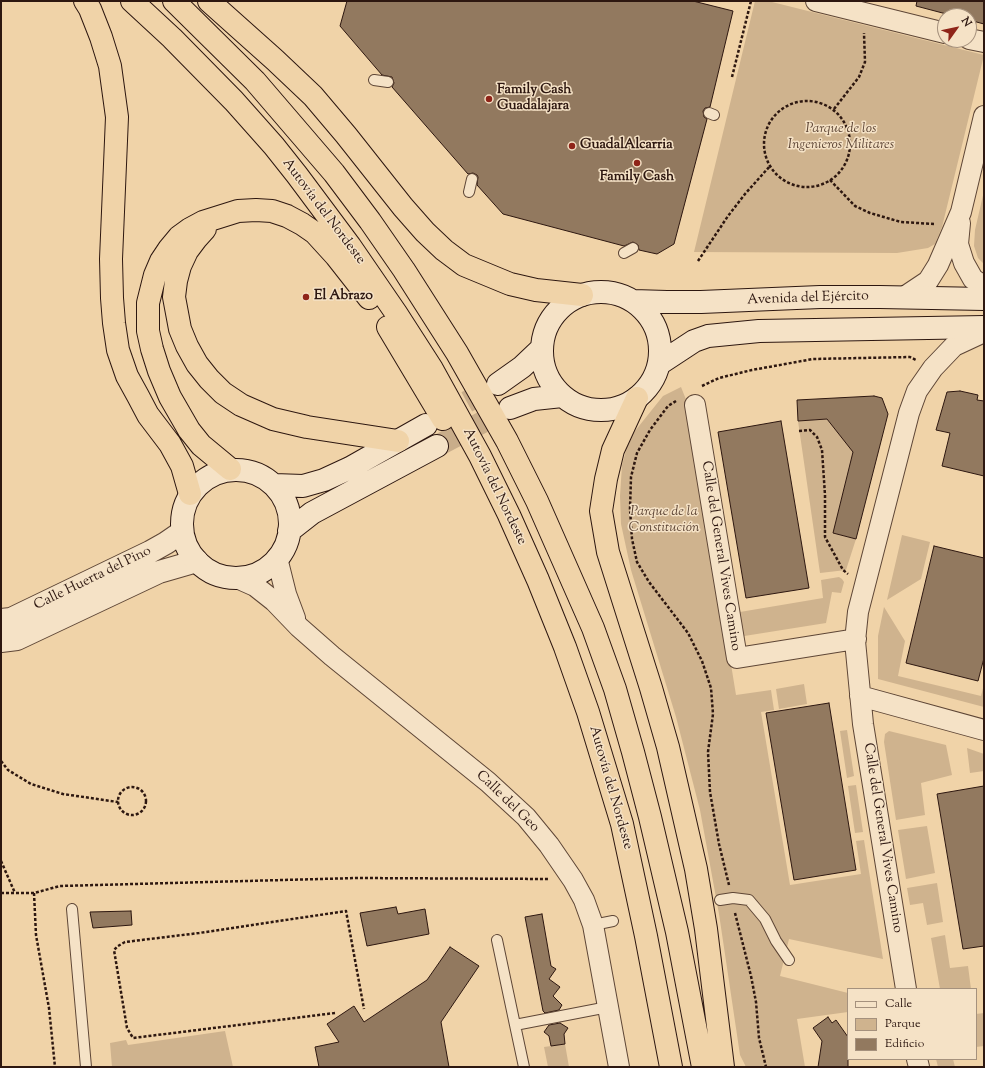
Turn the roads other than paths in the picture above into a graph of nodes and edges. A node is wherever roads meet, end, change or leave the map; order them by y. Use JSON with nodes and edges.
{"nodes":[{"id":1,"x":85,"y":1,"type":"edge"},
{"id":2,"x":132,"y":1,"type":"edge"},
{"id":3,"x":174,"y":1,"type":"edge"},
{"id":4,"x":209,"y":1,"type":"edge"},
{"id":5,"x":816,"y":1,"type":"edge"},
{"id":6,"x":937,"y":31,"type":"edge"},
{"id":7,"x":374,"y":80,"type":"dead end"},
{"id":8,"x":388,"y":82,"type":"dead end"},
{"id":9,"x":984,"y":116,"type":"edge"},
{"id":10,"x":472,"y":179,"type":"dead end"},
{"id":11,"x":469,"y":192,"type":"dead end"},
{"id":12,"x":961,"y":212,"type":"junction"},
{"id":13,"x":221,"y":215,"type":"junction"},
{"id":14,"x":984,"y":286,"type":"edge"},
{"id":15,"x":582,"y":295,"type":"junction"},
{"id":16,"x":904,"y":297,"type":"junction"},
{"id":17,"x":984,"y":299,"type":"edge"},
{"id":18,"x":632,"y":301,"type":"junction"},
{"id":19,"x":984,"y":327,"type":"edge"},
{"id":20,"x":984,"y":332,"type":"edge"},
{"id":21,"x":542,"y":349,"type":"junction"},
{"id":22,"x":659,"y":364,"type":"junction"},
{"id":23,"x":498,"y":384,"type":"tunnel mouth"},
{"id":24,"x":562,"y":396,"type":"junction"},
{"id":25,"x":637,"y":398,"type":"junction"},
{"id":26,"x":695,"y":405,"type":"dead end"},
{"id":27,"x":510,"y":408,"type":"tunnel mouth"},
{"id":28,"x":426,"y":425,"type":"tunnel mouth"},
{"id":29,"x":398,"y":441,"type":"junction"},
{"id":30,"x":437,"y":446,"type":"tunnel mouth"},
{"id":31,"x":230,"y":470,"type":"junction"},
{"id":32,"x":274,"y":485,"type":"junction"},
{"id":33,"x":190,"y":494,"type":"junction"},
{"id":34,"x":289,"y":531,"type":"junction"},
{"id":35,"x":182,"y":532,"type":"junction"},
{"id":36,"x":277,"y":558,"type":"junction"},
{"id":37,"x":197,"y":561,"type":"junction"},
{"id":38,"x":237,"y":578,"type":"junction"},
{"id":39,"x":1,"y":620,"type":"edge"},
{"id":40,"x":299,"y":627,"type":"junction"},
{"id":41,"x":856,"y":639,"type":"junction"},
{"id":42,"x":1,"y":641,"type":"edge"},
{"id":43,"x":860,"y":696,"type":"junction"},
{"id":44,"x":984,"y":730,"type":"edge"},
{"id":45,"x":622,"y":824,"type":"junction"},
{"id":46,"x":720,"y":900,"type":"dead end"},
{"id":47,"x":72,"y":909,"type":"dead end"},
{"id":48,"x":612,"y":921,"type":"dead end"},
{"id":49,"x":592,"y":925,"type":"junction"},
{"id":50,"x":497,"y":940,"type":"dead end"},
{"id":51,"x":789,"y":960,"type":"dead end"},
{"id":52,"x":906,"y":988,"type":"edge"},
{"id":53,"x":608,"y":1007,"type":"junction"},
{"id":54,"x":515,"y":1025,"type":"junction"},
{"id":55,"x":86,"y":1067,"type":"edge"},
{"id":56,"x":524,"y":1067,"type":"edge"},
{"id":57,"x":620,"y":1067,"type":"edge"},
{"id":58,"x":671,"y":1067,"type":"edge"},
{"id":59,"x":703,"y":1067,"type":"edge"},
{"id":60,"x":723,"y":1067,"type":"edge"}],
"edges":[{"from":1,"to":33,"type":"highway"},
{"from":2,"to":45,"type":"highway","name":"Autovía del Nordeste"},
{"from":3,"to":59,"type":"highway","name":"Autovía del Nordeste"},
{"from":4,"to":15,"type":"highway"},
{"from":5,"to":6,"type":"street"},
{"from":7,"to":8,"type":"lane"},
{"from":9,"to":12,"type":"street"},
{"from":10,"to":11,"type":"lane"},
{"from":12,"to":14,"type":"street"},
{"from":12,"to":16,"type":"street"},
{"from":13,"to":29,"type":"highway"},
{"from":13,"to":31,"type":"highway"},
{"from":13,"to":45,"type":"highway"},
{"from":15,"to":18,"type":"main road"},
{"from":15,"to":21,"type":"main road"},
{"from":16,"to":17,"type":"main road","name":"Avenida del Ejército"},
{"from":16,"to":18,"type":"main road","name":"Avenida del Ejército"},
{"from":18,"to":22,"type":"main road"},
{"from":19,"to":22,"type":"main road"},
{"from":20,"to":41,"type":"street","name":"Calle del General Vives Camino"},
{"from":21,"to":23,"type":"main road"},
{"from":21,"to":24,"type":"main road"},
{"from":22,"to":25,"type":"main road"},
{"from":24,"to":25,"type":"main road"},
{"from":24,"to":27,"type":"main road"},
{"from":25,"to":60,"type":"highway"},
{"from":26,"to":41,"type":"street","name":"Calle del General Vives Camino"},
{"from":28,"to":29,"type":"main road"},
{"from":29,"to":32,"type":"main road"},
{"from":30,"to":34,"type":"main road"},
{"from":31,"to":32,"type":"main road"},
{"from":31,"to":33,"type":"main road"},
{"from":32,"to":34,"type":"main road"},
{"from":33,"to":35,"type":"main road"},
{"from":34,"to":36,"type":"main road"},
{"from":35,"to":37,"type":"main road"},
{"from":35,"to":39,"type":"main road","name":"Calle Huerta del Pino"},
{"from":36,"to":38,"type":"main road"},
{"from":36,"to":40,"type":"street","name":"Calle del Geo"},
{"from":37,"to":38,"type":"main road"},
{"from":37,"to":42,"type":"main road"},
{"from":38,"to":40,"type":"street","name":"Calle del Geo"},
{"from":40,"to":49,"type":"street","name":"Calle del Geo"},
{"from":41,"to":43,"type":"street","name":"Calle del General Vives Camino"},
{"from":43,"to":44,"type":"street"},
{"from":43,"to":52,"type":"street","name":"Calle del General Vives Camino"},
{"from":45,"to":58,"type":"highway","name":"Autovía del Nordeste"},
{"from":46,"to":51,"type":"lane"},
{"from":47,"to":55,"type":"lane"},
{"from":48,"to":49,"type":"lane"},
{"from":49,"to":53,"type":"street","name":"Calle del Geo"},
{"from":50,"to":54,"type":"lane"},
{"from":53,"to":54,"type":"lane"},
{"from":53,"to":57,"type":"street","name":"Calle del Geo"},
{"from":54,"to":56,"type":"lane"}]}
